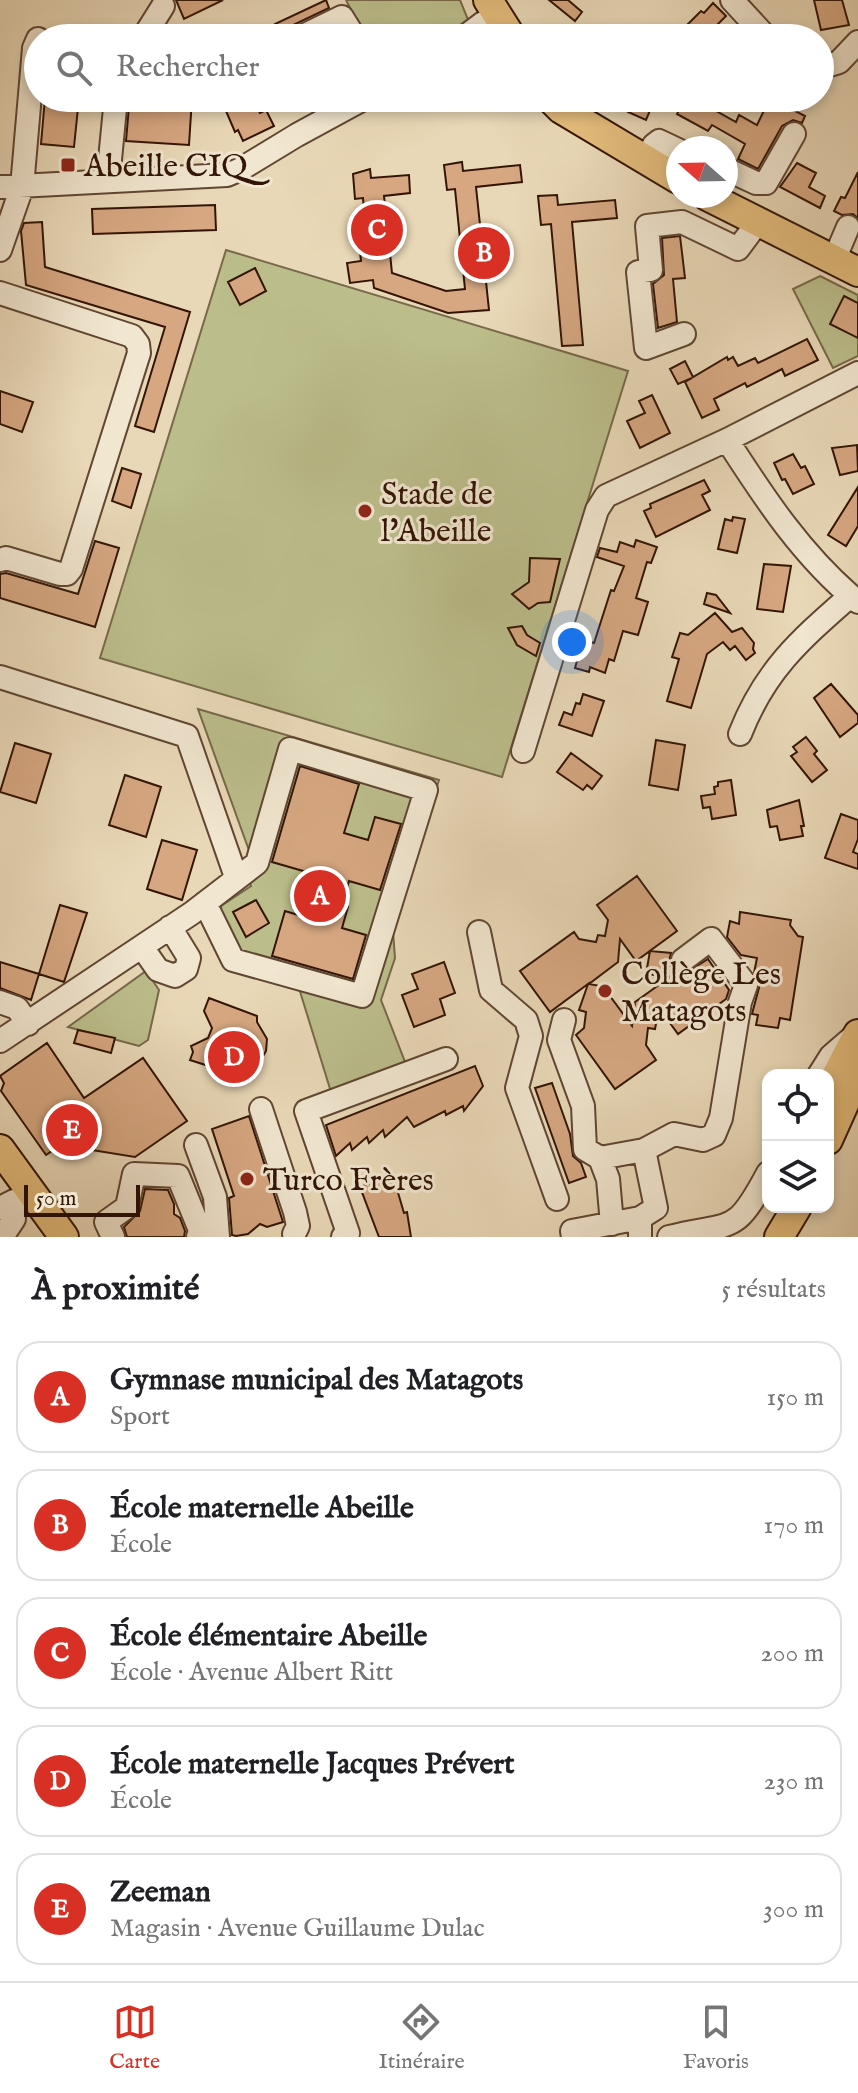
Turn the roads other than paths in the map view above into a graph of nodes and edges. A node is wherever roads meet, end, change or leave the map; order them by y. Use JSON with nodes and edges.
{"nodes":[{"id":1,"x":732,"y":0,"type":"edge"},
{"id":2,"x":163,"y":6,"type":"dead end"},
{"id":3,"x":152,"y":24,"type":"edge"},
{"id":4,"x":328,"y":24,"type":"edge"},
{"id":5,"x":346,"y":24,"type":"edge"},
{"id":6,"x":754,"y":24,"type":"edge"},
{"id":7,"x":858,"y":42,"type":"edge"},
{"id":8,"x":834,"y":64,"type":"edge"},
{"id":9,"x":24,"y":108,"type":"edge"},
{"id":10,"x":115,"y":112,"type":"edge"},
{"id":11,"x":339,"y":112,"type":"edge"},
{"id":12,"x":567,"y":112,"type":"edge"},
{"id":13,"x":578,"y":112,"type":"edge"},
{"id":14,"x":587,"y":123,"type":"junction"},
{"id":15,"x":794,"y":134,"type":"dead end"},
{"id":16,"x":666,"y":144,"type":"edge"},
{"id":17,"x":645,"y":160,"type":"junction"},
{"id":18,"x":666,"y":172,"type":"edge"},
{"id":19,"x":738,"y":175,"type":"edge"},
{"id":20,"x":108,"y":180,"type":"junction"},
{"id":21,"x":11,"y":187,"type":"edge"},
{"id":22,"x":731,"y":208,"type":"edge"},
{"id":23,"x":758,"y":222,"type":"junction"},
{"id":24,"x":845,"y":226,"type":"edge"},
{"id":25,"x":0,"y":250,"type":"edge"},
{"id":26,"x":846,"y":266,"type":"edge"},
{"id":27,"x":0,"y":293,"type":"edge"},
{"id":28,"x":684,"y":334,"type":"dead end"},
{"id":29,"x":858,"y":373,"type":"edge"},
{"id":30,"x":727,"y":440,"type":"junction"},
{"id":31,"x":0,"y":560,"type":"edge"},
{"id":32,"x":854,"y":599,"type":"edge"},
{"id":33,"x":0,"y":677,"type":"edge"},
{"id":34,"x":740,"y":734,"type":"dead end"},
{"id":35,"x":523,"y":751,"type":"dead end"},
{"id":36,"x":236,"y":877,"type":"junction"},
{"id":37,"x":205,"y":903,"type":"junction"},
{"id":38,"x":170,"y":927,"type":"junction"},
{"id":39,"x":479,"y":932,"type":"dead end"},
{"id":40,"x":142,"y":947,"type":"junction"},
{"id":41,"x":683,"y":960,"type":"dead end"},
{"id":42,"x":0,"y":1002,"type":"edge"},
{"id":43,"x":564,"y":1020,"type":"dead end"},
{"id":44,"x":28,"y":1024,"type":"junction"},
{"id":45,"x":858,"y":1034,"type":"edge"},
{"id":46,"x":0,"y":1041,"type":"edge"},
{"id":47,"x":446,"y":1059,"type":"dead end"},
{"id":48,"x":823,"y":1069,"type":"edge"},
{"id":49,"x":858,"y":1073,"type":"edge"},
{"id":50,"x":834,"y":1080,"type":"edge"},
{"id":51,"x":261,"y":1109,"type":"dead end"},
{"id":52,"x":834,"y":1127,"type":"edge"},
{"id":53,"x":196,"y":1145,"type":"dead end"},
{"id":54,"x":0,"y":1149,"type":"edge"},
{"id":55,"x":644,"y":1150,"type":"junction"},
{"id":56,"x":600,"y":1158,"type":"junction"},
{"id":57,"x":762,"y":1184,"type":"edge"},
{"id":58,"x":4,"y":1195,"type":"edge"},
{"id":59,"x":557,"y":1199,"type":"dead end"},
{"id":60,"x":771,"y":1213,"type":"edge"},
{"id":61,"x":793,"y":1213,"type":"edge"},
{"id":62,"x":612,"y":1224,"type":"junction"},
{"id":63,"x":640,"y":1228,"type":"edge"},
{"id":64,"x":288,"y":1236,"type":"edge"},
{"id":65,"x":2,"y":1237,"type":"edge"},
{"id":66,"x":39,"y":1237,"type":"edge"},
{"id":67,"x":64,"y":1237,"type":"edge"},
{"id":68,"x":113,"y":1237,"type":"edge"},
{"id":69,"x":198,"y":1237,"type":"edge"},
{"id":70,"x":218,"y":1237,"type":"edge"},
{"id":71,"x":343,"y":1237,"type":"edge"},
{"id":72,"x":573,"y":1237,"type":"edge"},
{"id":73,"x":669,"y":1237,"type":"edge"},
{"id":74,"x":758,"y":1237,"type":"edge"},
{"id":75,"x":779,"y":1237,"type":"edge"}],
"edges":[{"from":1,"to":6,"type":"street"},
{"from":2,"to":3,"type":"street"},
{"from":4,"to":5,"type":"street"},
{"from":7,"to":8,"type":"street"},
{"from":9,"to":21,"type":"street"},
{"from":10,"to":20,"type":"street"},
{"from":11,"to":20,"type":"street"},
{"from":12,"to":14,"type":"main road"},
{"from":13,"to":14,"type":"main road"},
{"from":14,"to":17,"type":"main road"},
{"from":15,"to":19,"type":"street"},
{"from":16,"to":17,"type":"street"},
{"from":17,"to":18,"type":"main road"},
{"from":20,"to":21,"type":"street"},
{"from":21,"to":25,"type":"street"},
{"from":22,"to":23,"type":"main road"},
{"from":23,"to":26,"type":"main road"},
{"from":23,"to":28,"type":"street"},
{"from":24,"to":26,"type":"street"},
{"from":27,"to":31,"type":"street"},
{"from":29,"to":30,"type":"street"},
{"from":30,"to":32,"type":"street"},
{"from":30,"to":35,"type":"street"},
{"from":32,"to":34,"type":"street"},
{"from":33,"to":36,"type":"street"},
{"from":36,"to":37,"type":"street"},
{"from":36,"to":37,"type":"street"},
{"from":37,"to":38,"type":"street"},
{"from":38,"to":40,"type":"street"},
{"from":38,"to":40,"type":"street"},
{"from":39,"to":59,"type":"street"},
{"from":40,"to":44,"type":"street"},
{"from":41,"to":55,"type":"street"},
{"from":42,"to":44,"type":"street"},
{"from":43,"to":56,"type":"street"},
{"from":44,"to":46,"type":"street"},
{"from":45,"to":48,"type":"street"},
{"from":45,"to":50,"type":"main road"},
{"from":47,"to":71,"type":"street"},
{"from":49,"to":52,"type":"main road"},
{"from":51,"to":64,"type":"street"},
{"from":53,"to":70,"type":"street"},
{"from":54,"to":67,"type":"main road"},
{"from":55,"to":56,"type":"street"},
{"from":55,"to":63,"type":"street"},
{"from":56,"to":62,"type":"street"},
{"from":57,"to":73,"type":"street"},
{"from":58,"to":65,"type":"street"},
{"from":58,"to":66,"type":"main road"},
{"from":60,"to":74,"type":"main road"},
{"from":61,"to":75,"type":"main road"},
{"from":62,"to":63,"type":"street"},
{"from":62,"to":72,"type":"street"},
{"from":68,"to":69,"type":"street"}]}
